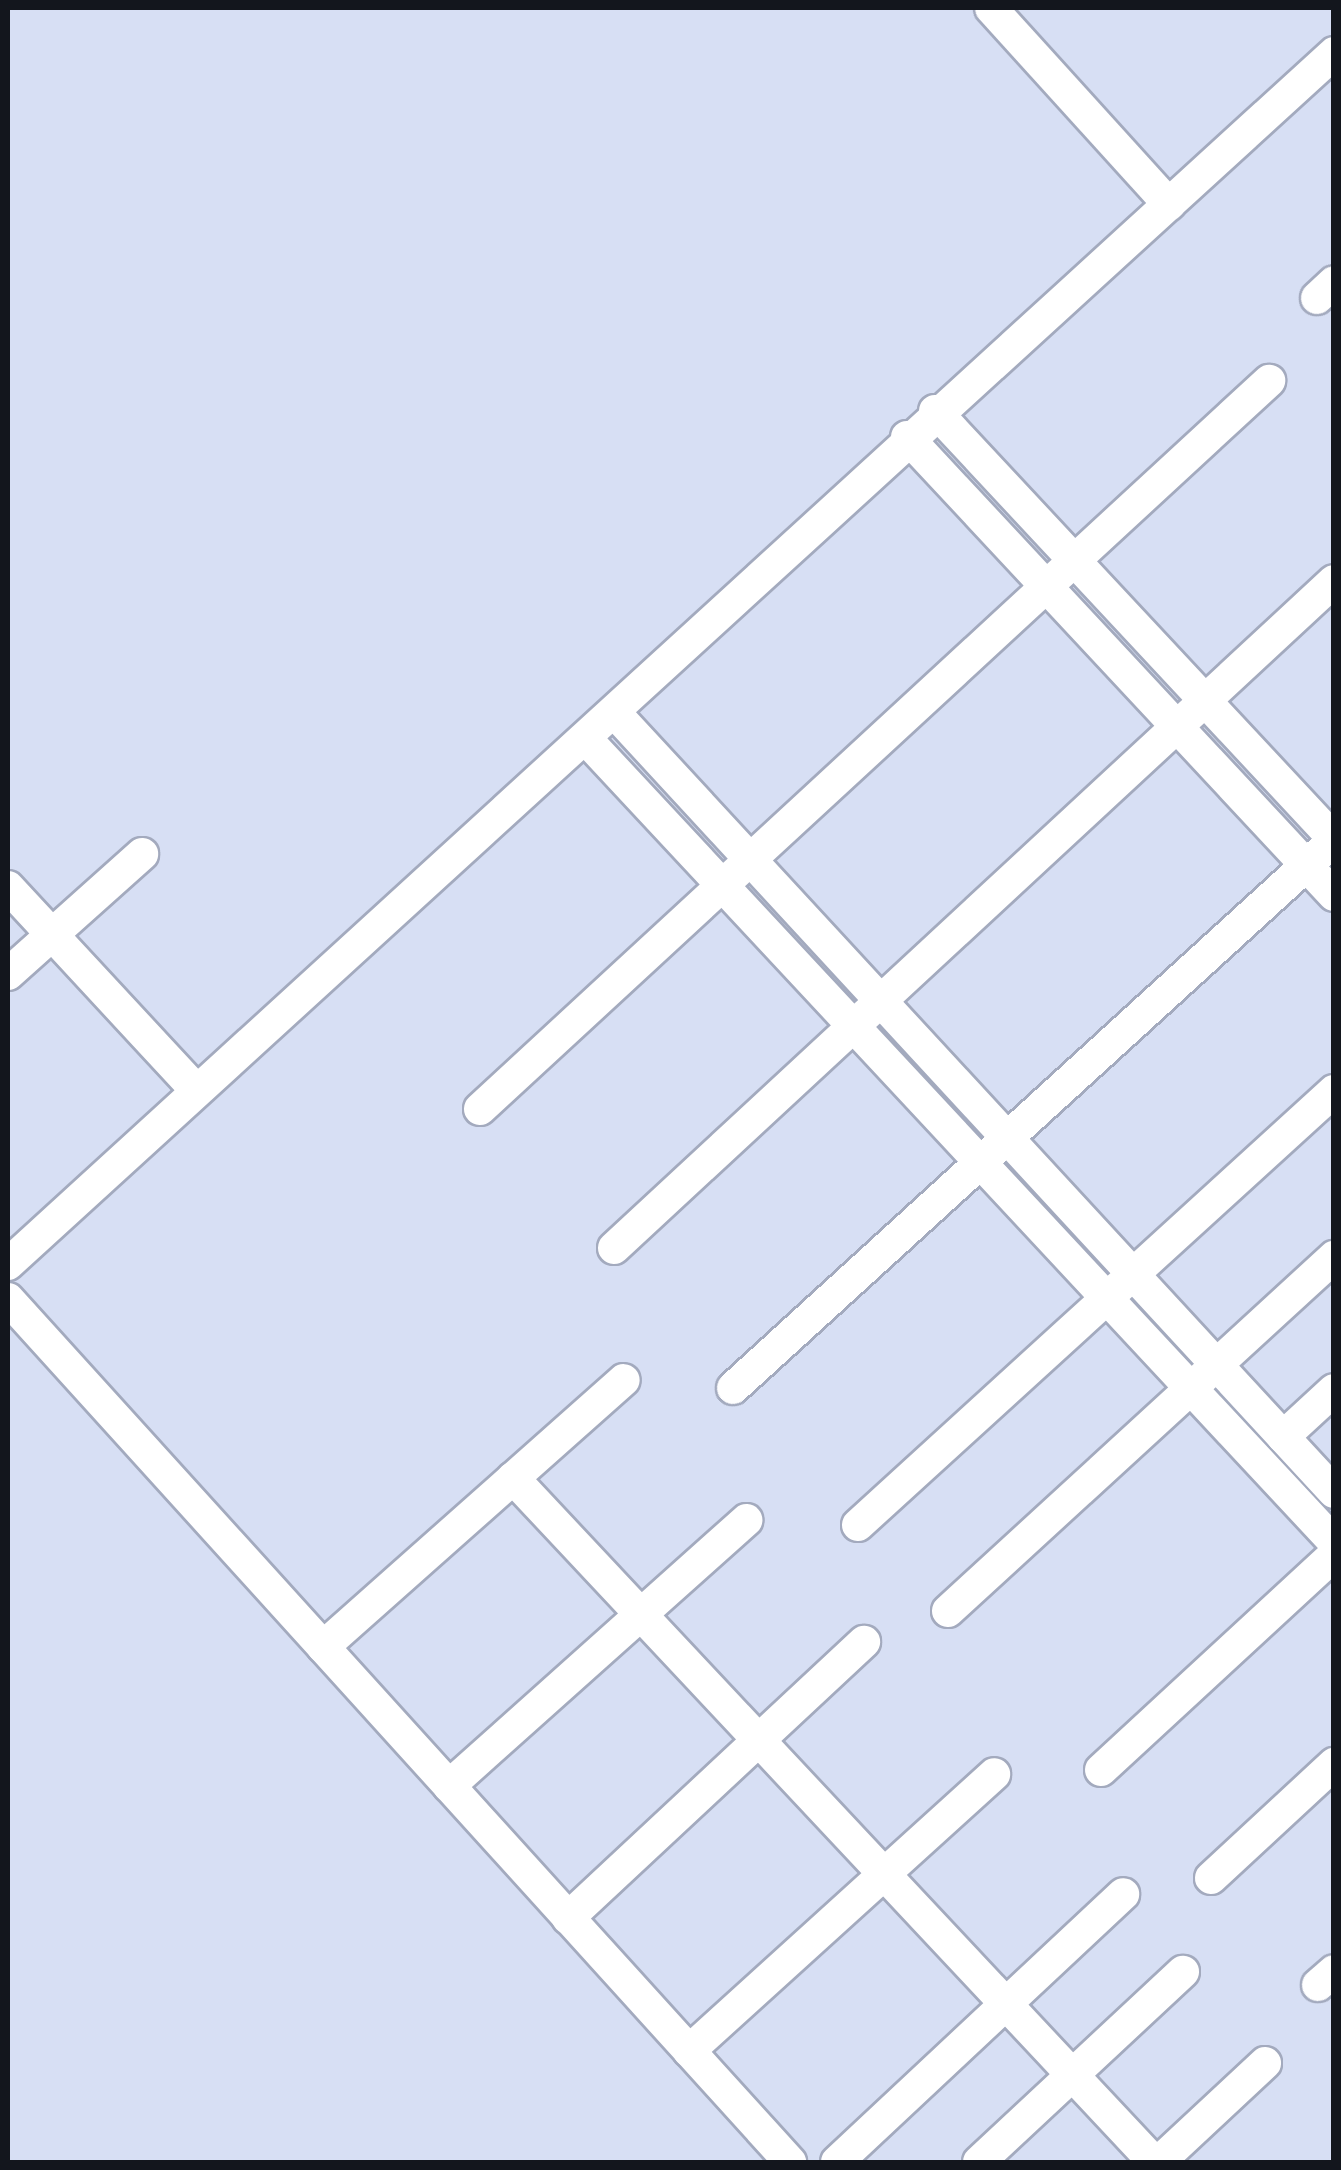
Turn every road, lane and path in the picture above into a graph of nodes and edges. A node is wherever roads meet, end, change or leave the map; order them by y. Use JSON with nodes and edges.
{"nodes":[{"id":1,"x":991,"y":8,"type":"edge"},
{"id":2,"x":1334,"y":53,"type":"edge"},
{"id":3,"x":1169,"y":204,"type":"junction"},
{"id":4,"x":1269,"y":381,"type":"dead end"},
{"id":5,"x":935,"y":412,"type":"junction"},
{"id":6,"x":907,"y":438,"type":"junction"},
{"id":7,"x":1074,"y":561,"type":"junction"},
{"id":8,"x":1334,"y":581,"type":"edge"},
{"id":9,"x":1046,"y":587,"type":"junction"},
{"id":10,"x":1204,"y":701,"type":"junction"},
{"id":11,"x":615,"y":713,"type":"junction"},
{"id":12,"x":1176,"y":727,"type":"junction"},
{"id":13,"x":586,"y":739,"type":"junction"},
{"id":14,"x":1334,"y":840,"type":"edge"},
{"id":15,"x":142,"y":854,"type":"dead end"},
{"id":16,"x":750,"y":860,"type":"junction"},
{"id":17,"x":1306,"y":865,"type":"junction"},
{"id":18,"x":722,"y":885,"type":"junction"},
{"id":19,"x":8,"y":887,"type":"edge"},
{"id":20,"x":1334,"y":895,"type":"edge"},
{"id":21,"x":52,"y":934,"type":"junction"},
{"id":22,"x":8,"y":974,"type":"edge"},
{"id":23,"x":880,"y":1001,"type":"junction"},
{"id":24,"x":854,"y":1026,"type":"junction"},
{"id":25,"x":196,"y":1090,"type":"junction"},
{"id":26,"x":1334,"y":1091,"type":"edge"},
{"id":27,"x":480,"y":1109,"type":"dead end"},
{"id":28,"x":1007,"y":1138,"type":"junction"},
{"id":29,"x":980,"y":1162,"type":"junction"},
{"id":30,"x":614,"y":1248,"type":"dead end"},
{"id":31,"x":1334,"y":1257,"type":"edge"},
{"id":32,"x":8,"y":1264,"type":"edge"},
{"id":33,"x":1133,"y":1274,"type":"junction"},
{"id":34,"x":1107,"y":1298,"type":"junction"},
{"id":35,"x":8,"y":1299,"type":"edge"},
{"id":36,"x":1216,"y":1364,"type":"junction"},
{"id":37,"x":624,"y":1380,"type":"dead end"},
{"id":38,"x":734,"y":1388,"type":"dead end"},
{"id":39,"x":1190,"y":1388,"type":"junction"},
{"id":40,"x":1334,"y":1390,"type":"edge"},
{"id":41,"x":1283,"y":1437,"type":"junction"},
{"id":42,"x":513,"y":1478,"type":"junction"},
{"id":43,"x":1334,"y":1492,"type":"edge"},
{"id":44,"x":746,"y":1520,"type":"dead end"},
{"id":45,"x":858,"y":1526,"type":"dead end"},
{"id":46,"x":1334,"y":1542,"type":"edge"},
{"id":47,"x":1334,"y":1555,"type":"edge"},
{"id":48,"x":948,"y":1610,"type":"dead end"},
{"id":49,"x":640,"y":1614,"type":"junction"},
{"id":50,"x":864,"y":1642,"type":"dead end"},
{"id":51,"x":323,"y":1647,"type":"junction"},
{"id":52,"x":758,"y":1740,"type":"junction"},
{"id":53,"x":1334,"y":1764,"type":"edge"},
{"id":54,"x":1101,"y":1770,"type":"dead end"},
{"id":55,"x":994,"y":1774,"type":"dead end"},
{"id":56,"x":449,"y":1786,"type":"junction"},
{"id":57,"x":884,"y":1875,"type":"junction"},
{"id":58,"x":1210,"y":1878,"type":"dead end"},
{"id":59,"x":1123,"y":1894,"type":"dead end"},
{"id":60,"x":568,"y":1918,"type":"junction"},
{"id":61,"x":1183,"y":1972,"type":"dead end"},
{"id":62,"x":1006,"y":2004,"type":"junction"},
{"id":63,"x":689,"y":2052,"type":"junction"},
{"id":64,"x":1266,"y":2063,"type":"dead end"},
{"id":65,"x":1072,"y":2076,"type":"junction"},
{"id":66,"x":790,"y":2162,"type":"edge"},
{"id":67,"x":837,"y":2162,"type":"edge"},
{"id":68,"x":979,"y":2162,"type":"edge"},
{"id":69,"x":1156,"y":2162,"type":"edge"}],
"edges":[{"from":1,"to":3,"type":"street"},
{"from":2,"to":3,"type":"street"},
{"from":3,"to":5,"type":"street"},
{"from":4,"to":7,"type":"street"},
{"from":5,"to":6,"type":"street"},
{"from":5,"to":7,"type":"street"},
{"from":6,"to":9,"type":"street"},
{"from":6,"to":11,"type":"street"},
{"from":7,"to":9,"type":"street"},
{"from":7,"to":10,"type":"street"},
{"from":8,"to":10,"type":"street"},
{"from":9,"to":12,"type":"street"},
{"from":9,"to":16,"type":"street"},
{"from":10,"to":12,"type":"street"},
{"from":10,"to":14,"type":"street"},
{"from":11,"to":13,"type":"street"},
{"from":11,"to":16,"type":"street"},
{"from":12,"to":17,"type":"street"},
{"from":12,"to":23,"type":"street"},
{"from":13,"to":18,"type":"street"},
{"from":13,"to":25,"type":"street"},
{"from":14,"to":17,"type":"street"},
{"from":15,"to":21,"type":"street"},
{"from":16,"to":18,"type":"street"},
{"from":16,"to":23,"type":"street"},
{"from":17,"to":20,"type":"street"},
{"from":17,"to":28,"type":"street"},
{"from":18,"to":24,"type":"street"},
{"from":18,"to":27,"type":"street"},
{"from":19,"to":21,"type":"street"},
{"from":21,"to":22,"type":"street"},
{"from":21,"to":25,"type":"street"},
{"from":23,"to":24,"type":"street"},
{"from":23,"to":28,"type":"street"},
{"from":24,"to":29,"type":"street"},
{"from":24,"to":30,"type":"street"},
{"from":25,"to":32,"type":"street"},
{"from":26,"to":33,"type":"street"},
{"from":28,"to":29,"type":"street"},
{"from":28,"to":33,"type":"street"},
{"from":29,"to":34,"type":"street"},
{"from":29,"to":38,"type":"street"},
{"from":31,"to":36,"type":"street"},
{"from":33,"to":34,"type":"street"},
{"from":33,"to":36,"type":"street"},
{"from":34,"to":39,"type":"street"},
{"from":34,"to":45,"type":"street"},
{"from":35,"to":51,"type":"street"},
{"from":36,"to":39,"type":"street"},
{"from":36,"to":41,"type":"street"},
{"from":37,"to":42,"type":"street"},
{"from":39,"to":46,"type":"street"},
{"from":39,"to":48,"type":"street"},
{"from":40,"to":41,"type":"street"},
{"from":41,"to":43,"type":"street"},
{"from":42,"to":49,"type":"street"},
{"from":42,"to":51,"type":"street"},
{"from":44,"to":49,"type":"street"},
{"from":47,"to":54,"type":"street"},
{"from":49,"to":52,"type":"street"},
{"from":49,"to":56,"type":"street"},
{"from":50,"to":52,"type":"street"},
{"from":51,"to":56,"type":"street"},
{"from":52,"to":57,"type":"street"},
{"from":52,"to":60,"type":"street"},
{"from":53,"to":58,"type":"street"},
{"from":55,"to":57,"type":"street"},
{"from":56,"to":60,"type":"street"},
{"from":57,"to":62,"type":"street"},
{"from":57,"to":63,"type":"street"},
{"from":59,"to":62,"type":"street"},
{"from":60,"to":63,"type":"street"},
{"from":61,"to":65,"type":"street"},
{"from":62,"to":65,"type":"street"},
{"from":62,"to":67,"type":"street"},
{"from":63,"to":66,"type":"street"},
{"from":64,"to":69,"type":"street"},
{"from":65,"to":68,"type":"street"},
{"from":65,"to":69,"type":"street"}]}
